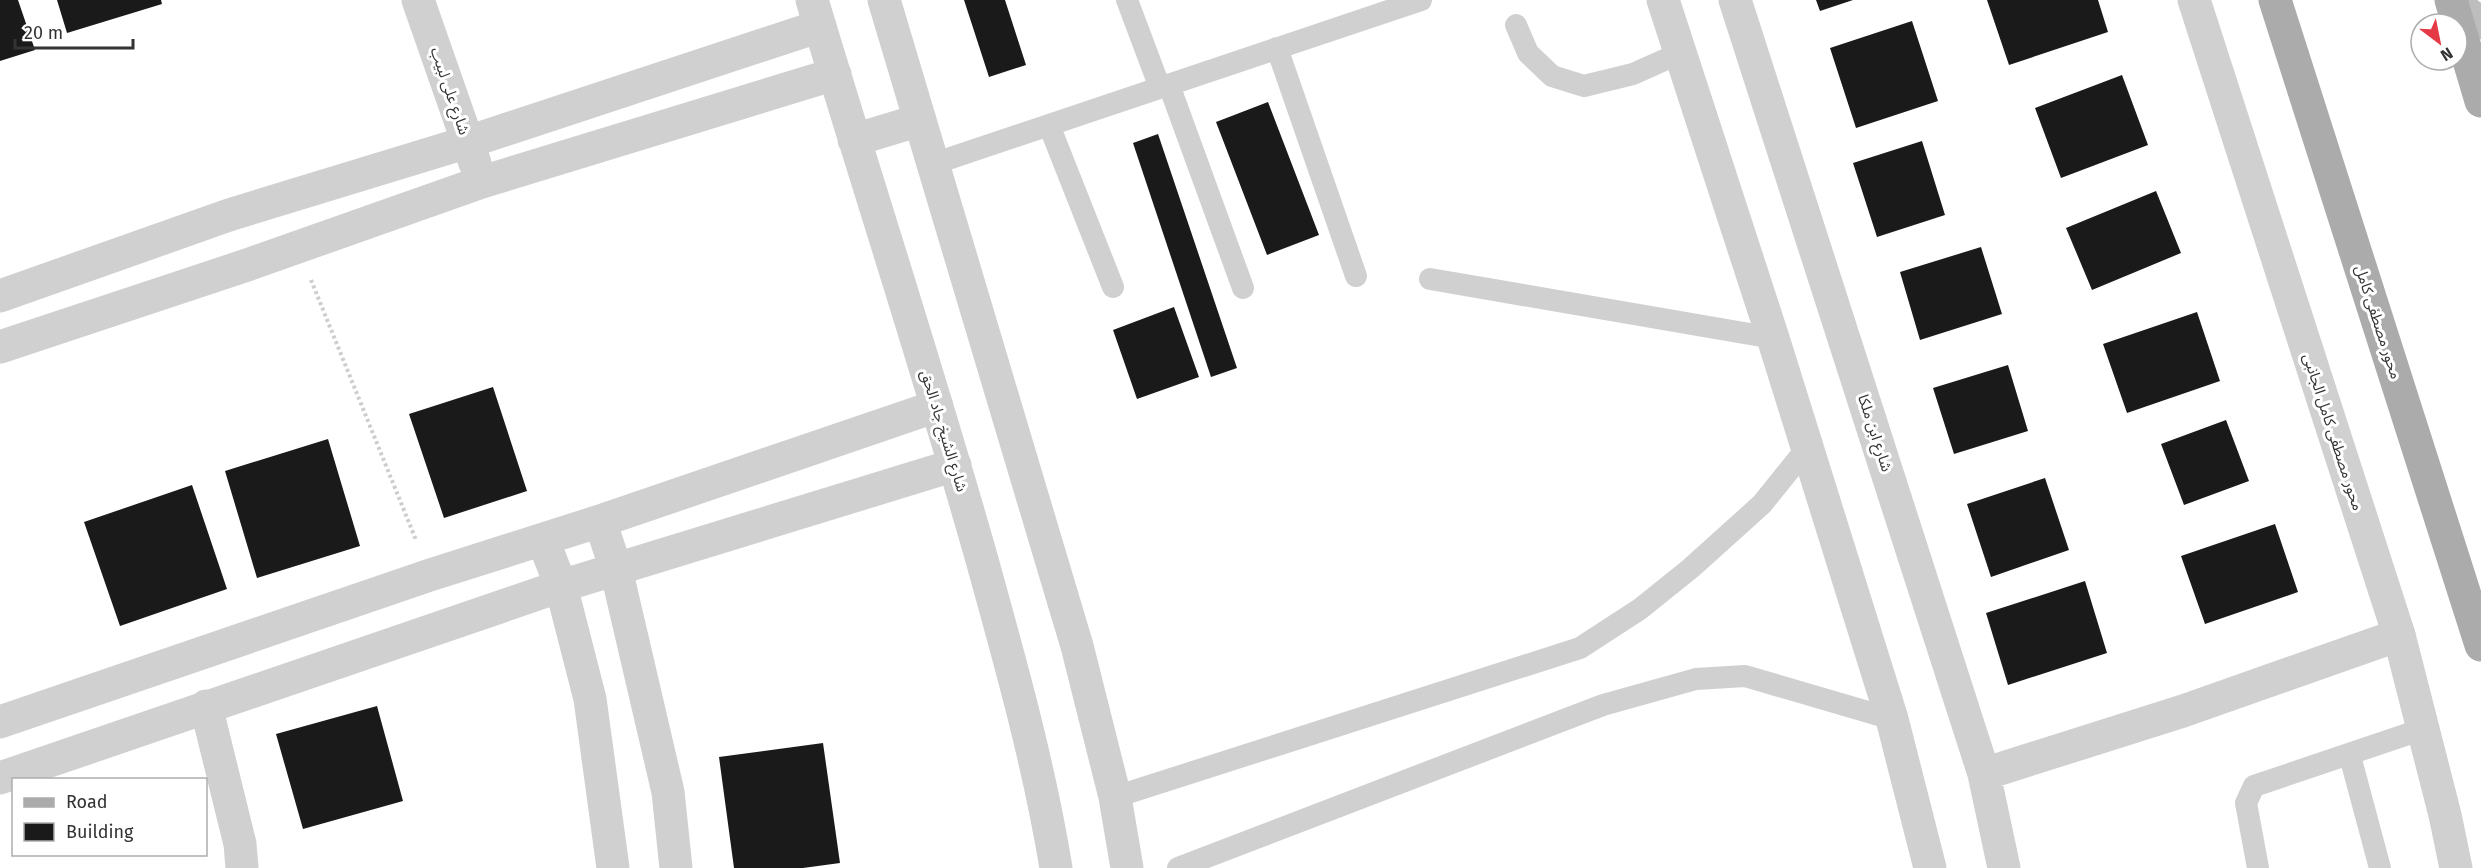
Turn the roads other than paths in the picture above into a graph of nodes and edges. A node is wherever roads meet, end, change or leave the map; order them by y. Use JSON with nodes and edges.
{"nodes":[{"id":1,"x":418,"y":0,"type":"edge"},
{"id":2,"x":884,"y":0,"type":"edge"},
{"id":3,"x":1127,"y":0,"type":"edge"},
{"id":4,"x":1421,"y":0,"type":"edge"},
{"id":5,"x":1663,"y":0,"type":"edge"},
{"id":6,"x":1735,"y":0,"type":"edge"},
{"id":7,"x":2194,"y":0,"type":"edge"},
{"id":8,"x":2275,"y":0,"type":"edge"},
{"id":9,"x":2451,"y":1,"type":"edge"},
{"id":10,"x":816,"y":13,"type":"edge"},
{"id":11,"x":2481,"y":24,"type":"edge"},
{"id":12,"x":1516,"y":26,"type":"dead end"},
{"id":13,"x":1277,"y":48,"type":"junction"},
{"id":14,"x":1680,"y":53,"type":"junction"},
{"id":15,"x":835,"y":74,"type":"junction"},
{"id":16,"x":1165,"y":86,"type":"junction"},
{"id":17,"x":2481,"y":101,"type":"edge"},
{"id":18,"x":920,"y":120,"type":"junction"},
{"id":19,"x":1049,"y":125,"type":"junction"},
{"id":20,"x":854,"y":140,"type":"junction"},
{"id":21,"x":468,"y":142,"type":"junction"},
{"id":22,"x":933,"y":164,"type":"junction"},
{"id":23,"x":482,"y":182,"type":"junction"},
{"id":24,"x":229,"y":215,"type":"junction"},
{"id":25,"x":247,"y":265,"type":"junction"},
{"id":26,"x":1356,"y":276,"type":"dead end"},
{"id":27,"x":1430,"y":279,"type":"dead end"},
{"id":28,"x":1113,"y":287,"type":"dead end"},
{"id":29,"x":1243,"y":288,"type":"dead end"},
{"id":30,"x":0,"y":296,"type":"edge"},
{"id":31,"x":1773,"y":339,"type":"junction"},
{"id":32,"x":0,"y":347,"type":"edge"},
{"id":33,"x":937,"y":406,"type":"junction"},
{"id":34,"x":1807,"y":448,"type":"junction"},
{"id":35,"x":955,"y":465,"type":"junction"},
{"id":36,"x":600,"y":521,"type":"junction"},
{"id":37,"x":543,"y":540,"type":"junction"},
{"id":38,"x":616,"y":569,"type":"junction"},
{"id":39,"x":561,"y":586,"type":"junction"},
{"id":40,"x":2398,"y":635,"type":"junction"},
{"id":41,"x":2481,"y":645,"type":"edge"},
{"id":42,"x":206,"y":706,"type":"junction"},
{"id":43,"x":1892,"y":719,"type":"junction"},
{"id":44,"x":0,"y":722,"type":"edge"},
{"id":45,"x":2423,"y":729,"type":"junction"},
{"id":46,"x":2350,"y":756,"type":"junction"},
{"id":47,"x":1984,"y":774,"type":"junction"},
{"id":48,"x":0,"y":778,"type":"edge"},
{"id":49,"x":1115,"y":797,"type":"junction"},
{"id":50,"x":242,"y":868,"type":"edge"},
{"id":51,"x":613,"y":868,"type":"edge"},
{"id":52,"x":676,"y":868,"type":"edge"},
{"id":53,"x":1056,"y":868,"type":"edge"},
{"id":54,"x":1127,"y":868,"type":"edge"},
{"id":55,"x":1178,"y":868,"type":"edge"},
{"id":56,"x":1930,"y":868,"type":"edge"},
{"id":57,"x":2004,"y":868,"type":"edge"},
{"id":58,"x":2258,"y":868,"type":"edge"},
{"id":59,"x":2380,"y":868,"type":"edge"},
{"id":60,"x":2456,"y":868,"type":"edge"}],
"edges":[{"from":1,"to":21,"type":"street","name":"شارع على لبيب"},
{"from":2,"to":18,"type":"street"},
{"from":3,"to":16,"type":"lane"},
{"from":4,"to":13,"type":"lane"},
{"from":5,"to":14,"type":"street"},
{"from":6,"to":47,"type":"street","name":"شارع ابن ملكا"},
{"from":7,"to":40,"type":"street","name":"محور مصطفى كامل الجانبى"},
{"from":8,"to":41,"type":"main road","name":"محور مصطفى كامل"},
{"from":9,"to":11,"type":"main road"},
{"from":9,"to":17,"type":"main road"},
{"from":10,"to":15,"type":"street","name":"شارع الشيخ جاد الحق"},
{"from":10,"to":21,"type":"street"},
{"from":12,"to":14,"type":"lane"},
{"from":13,"to":16,"type":"lane"},
{"from":13,"to":26,"type":"lane"},
{"from":14,"to":31,"type":"street"},
{"from":15,"to":20,"type":"street","name":"شارع الشيخ جاد الحق"},
{"from":15,"to":23,"type":"street"},
{"from":16,"to":19,"type":"lane"},
{"from":16,"to":29,"type":"lane"},
{"from":18,"to":20,"type":"street"},
{"from":18,"to":22,"type":"street"},
{"from":19,"to":22,"type":"lane"},
{"from":19,"to":28,"type":"lane"},
{"from":20,"to":33,"type":"street","name":"شارع الشيخ جاد الحق"},
{"from":21,"to":23,"type":"street","name":"شارع على لبيب"},
{"from":21,"to":24,"type":"street"},
{"from":22,"to":49,"type":"street"},
{"from":23,"to":25,"type":"street"},
{"from":24,"to":25,"type":"street"},
{"from":24,"to":30,"type":"street"},
{"from":25,"to":32,"type":"street"},
{"from":27,"to":31,"type":"lane"},
{"from":31,"to":34,"type":"street"},
{"from":33,"to":35,"type":"street","name":"شارع الشيخ جاد الحق"},
{"from":33,"to":36,"type":"street"},
{"from":34,"to":43,"type":"street"},
{"from":34,"to":49,"type":"lane"},
{"from":35,"to":38,"type":"street"},
{"from":35,"to":53,"type":"street","name":"شارع الشيخ جاد الحق"},
{"from":36,"to":37,"type":"street"},
{"from":36,"to":38,"type":"street"},
{"from":37,"to":39,"type":"street"},
{"from":37,"to":44,"type":"street"},
{"from":38,"to":39,"type":"street"},
{"from":38,"to":52,"type":"street"},
{"from":39,"to":42,"type":"street"},
{"from":39,"to":51,"type":"street"},
{"from":40,"to":45,"type":"street","name":"محور مصطفى كامل الجانبى"},
{"from":40,"to":47,"type":"street"},
{"from":42,"to":48,"type":"street"},
{"from":42,"to":50,"type":"street"},
{"from":43,"to":55,"type":"lane"},
{"from":43,"to":56,"type":"street"},
{"from":45,"to":46,"type":"lane"},
{"from":45,"to":60,"type":"street","name":"محور مصطفى كامل الجانبى"},
{"from":46,"to":58,"type":"lane"},
{"from":46,"to":59,"type":"lane"},
{"from":47,"to":57,"type":"street","name":"شارع ابن ملكا"},
{"from":49,"to":54,"type":"street"}]}
